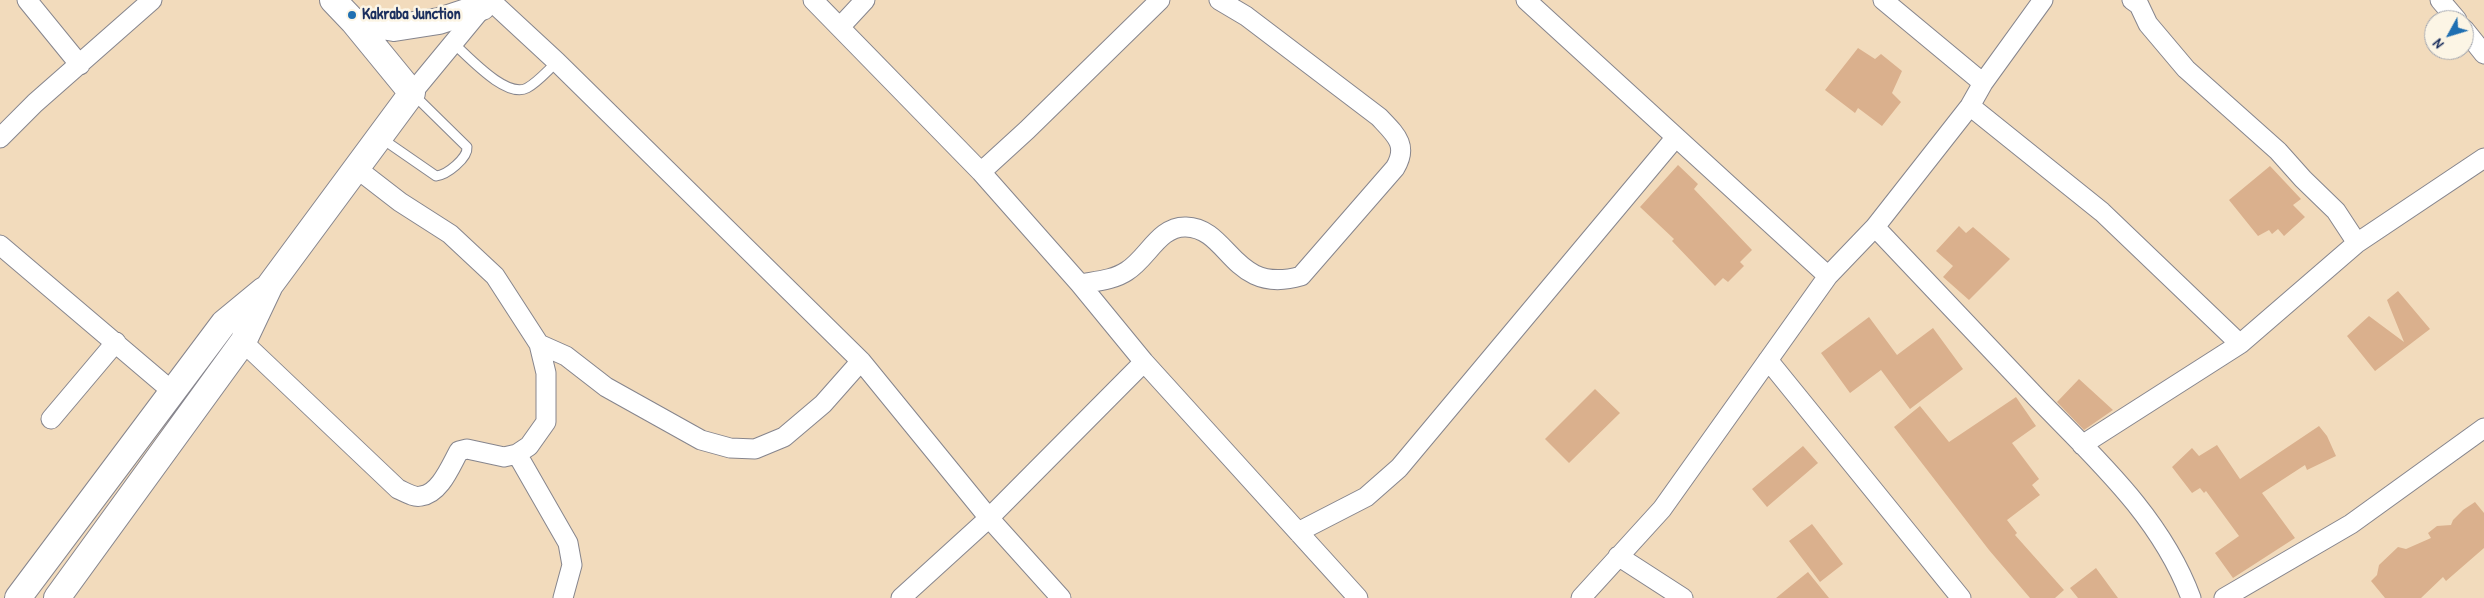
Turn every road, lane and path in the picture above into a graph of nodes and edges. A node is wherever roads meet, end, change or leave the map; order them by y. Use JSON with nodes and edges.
{"nodes":[{"id":1,"x":27,"y":0,"type":"edge"},
{"id":2,"x":152,"y":0,"type":"edge"},
{"id":3,"x":333,"y":0,"type":"edge"},
{"id":4,"x":813,"y":0,"type":"edge"},
{"id":5,"x":865,"y":0,"type":"edge"},
{"id":6,"x":1160,"y":0,"type":"edge"},
{"id":7,"x":1219,"y":0,"type":"edge"},
{"id":8,"x":1526,"y":0,"type":"edge"},
{"id":9,"x":1883,"y":0,"type":"edge"},
{"id":10,"x":2043,"y":0,"type":"edge"},
{"id":11,"x":2132,"y":0,"type":"edge"},
{"id":12,"x":2440,"y":0,"type":"edge"},
{"id":13,"x":487,"y":2,"type":"edge"},
{"id":14,"x":2448,"y":10,"type":"edge"},
{"id":15,"x":353,"y":21,"type":"junction"},
{"id":16,"x":840,"y":26,"type":"junction"},
{"id":17,"x":454,"y":42,"type":"junction"},
{"id":18,"x":2474,"y":42,"type":"edge"},
{"id":19,"x":2484,"y":54,"type":"edge"},
{"id":20,"x":557,"y":62,"type":"junction"},
{"id":21,"x":80,"y":65,"type":"junction"},
{"id":22,"x":1983,"y":83,"type":"junction"},
{"id":23,"x":412,"y":92,"type":"junction"},
{"id":24,"x":1970,"y":106,"type":"junction"},
{"id":25,"x":379,"y":136,"type":"junction"},
{"id":26,"x":1676,"y":137,"type":"junction"},
{"id":27,"x":0,"y":138,"type":"edge"},
{"id":28,"x":2484,"y":158,"type":"edge"},
{"id":29,"x":356,"y":168,"type":"junction"},
{"id":30,"x":981,"y":172,"type":"junction"},
{"id":31,"x":1875,"y":227,"type":"junction"},
{"id":32,"x":2356,"y":243,"type":"junction"},
{"id":33,"x":0,"y":245,"type":"edge"},
{"id":34,"x":1828,"y":276,"type":"junction"},
{"id":35,"x":1080,"y":284,"type":"junction"},
{"id":36,"x":270,"y":285,"type":"junction"},
{"id":37,"x":116,"y":342,"type":"junction"},
{"id":38,"x":243,"y":342,"type":"junction"},
{"id":39,"x":539,"y":344,"type":"junction"},
{"id":40,"x":2240,"y":344,"type":"junction"},
{"id":41,"x":1768,"y":360,"type":"junction"},
{"id":42,"x":861,"y":361,"type":"junction"},
{"id":43,"x":1144,"y":362,"type":"junction"},
{"id":44,"x":173,"y":392,"type":"junction"},
{"id":45,"x":51,"y":419,"type":"dead end"},
{"id":46,"x":2484,"y":428,"type":"edge"},
{"id":47,"x":2082,"y":445,"type":"junction"},
{"id":48,"x":518,"y":454,"type":"junction"},
{"id":49,"x":989,"y":518,"type":"junction"},
{"id":50,"x":1298,"y":532,"type":"junction"},
{"id":51,"x":1618,"y":556,"type":"junction"},
{"id":52,"x":18,"y":598,"type":"edge"},
{"id":53,"x":57,"y":598,"type":"edge"},
{"id":54,"x":563,"y":598,"type":"edge"},
{"id":55,"x":901,"y":598,"type":"edge"},
{"id":56,"x":1061,"y":598,"type":"edge"},
{"id":57,"x":1358,"y":598,"type":"edge"},
{"id":58,"x":1581,"y":598,"type":"edge"},
{"id":59,"x":1683,"y":598,"type":"edge"},
{"id":60,"x":1961,"y":598,"type":"edge"},
{"id":61,"x":2191,"y":598,"type":"edge"},
{"id":62,"x":2224,"y":598,"type":"edge"}],
"edges":[{"from":1,"to":21,"type":"street"},
{"from":2,"to":21,"type":"street"},
{"from":3,"to":15,"type":"street"},
{"from":4,"to":16,"type":"street"},
{"from":5,"to":16,"type":"street"},
{"from":6,"to":30,"type":"street"},
{"from":7,"to":35,"type":"street"},
{"from":8,"to":26,"type":"street"},
{"from":9,"to":22,"type":"street"},
{"from":10,"to":22,"type":"street"},
{"from":11,"to":32,"type":"street"},
{"from":12,"to":14,"type":"street"},
{"from":13,"to":15,"type":"street"},
{"from":13,"to":17,"type":"street"},
{"from":13,"to":20,"type":"street"},
{"from":15,"to":23,"type":"street"},
{"from":16,"to":30,"type":"street"},
{"from":17,"to":20,"type":"lane"},
{"from":17,"to":23,"type":"street"},
{"from":18,"to":19,"type":"street"},
{"from":20,"to":42,"type":"street"},
{"from":21,"to":27,"type":"street"},
{"from":22,"to":24,"type":"street"},
{"from":23,"to":25,"type":"street"},
{"from":23,"to":25,"type":"lane"},
{"from":24,"to":31,"type":"street"},
{"from":24,"to":40,"type":"street"},
{"from":25,"to":29,"type":"street"},
{"from":26,"to":34,"type":"street"},
{"from":26,"to":50,"type":"street"},
{"from":28,"to":32,"type":"street"},
{"from":29,"to":36,"type":"street"},
{"from":29,"to":39,"type":"street"},
{"from":30,"to":35,"type":"street"},
{"from":31,"to":34,"type":"street"},
{"from":31,"to":47,"type":"street"},
{"from":32,"to":40,"type":"street"},
{"from":33,"to":37,"type":"street"},
{"from":34,"to":41,"type":"street"},
{"from":35,"to":43,"type":"street"},
{"from":36,"to":38,"type":"street"},
{"from":36,"to":44,"type":"street"},
{"from":37,"to":44,"type":"street"},
{"from":37,"to":45,"type":"street"},
{"from":38,"to":48,"type":"street"},
{"from":38,"to":53,"type":"street"},
{"from":39,"to":42,"type":"street"},
{"from":39,"to":48,"type":"street"},
{"from":40,"to":47,"type":"street"},
{"from":41,"to":51,"type":"street"},
{"from":41,"to":60,"type":"street"},
{"from":42,"to":49,"type":"street"},
{"from":43,"to":49,"type":"street"},
{"from":43,"to":50,"type":"street"},
{"from":44,"to":52,"type":"street"},
{"from":46,"to":62,"type":"street"},
{"from":47,"to":61,"type":"street"},
{"from":48,"to":54,"type":"street"},
{"from":49,"to":55,"type":"street"},
{"from":49,"to":56,"type":"street"},
{"from":50,"to":57,"type":"street"},
{"from":51,"to":58,"type":"street"},
{"from":51,"to":59,"type":"street"}]}
